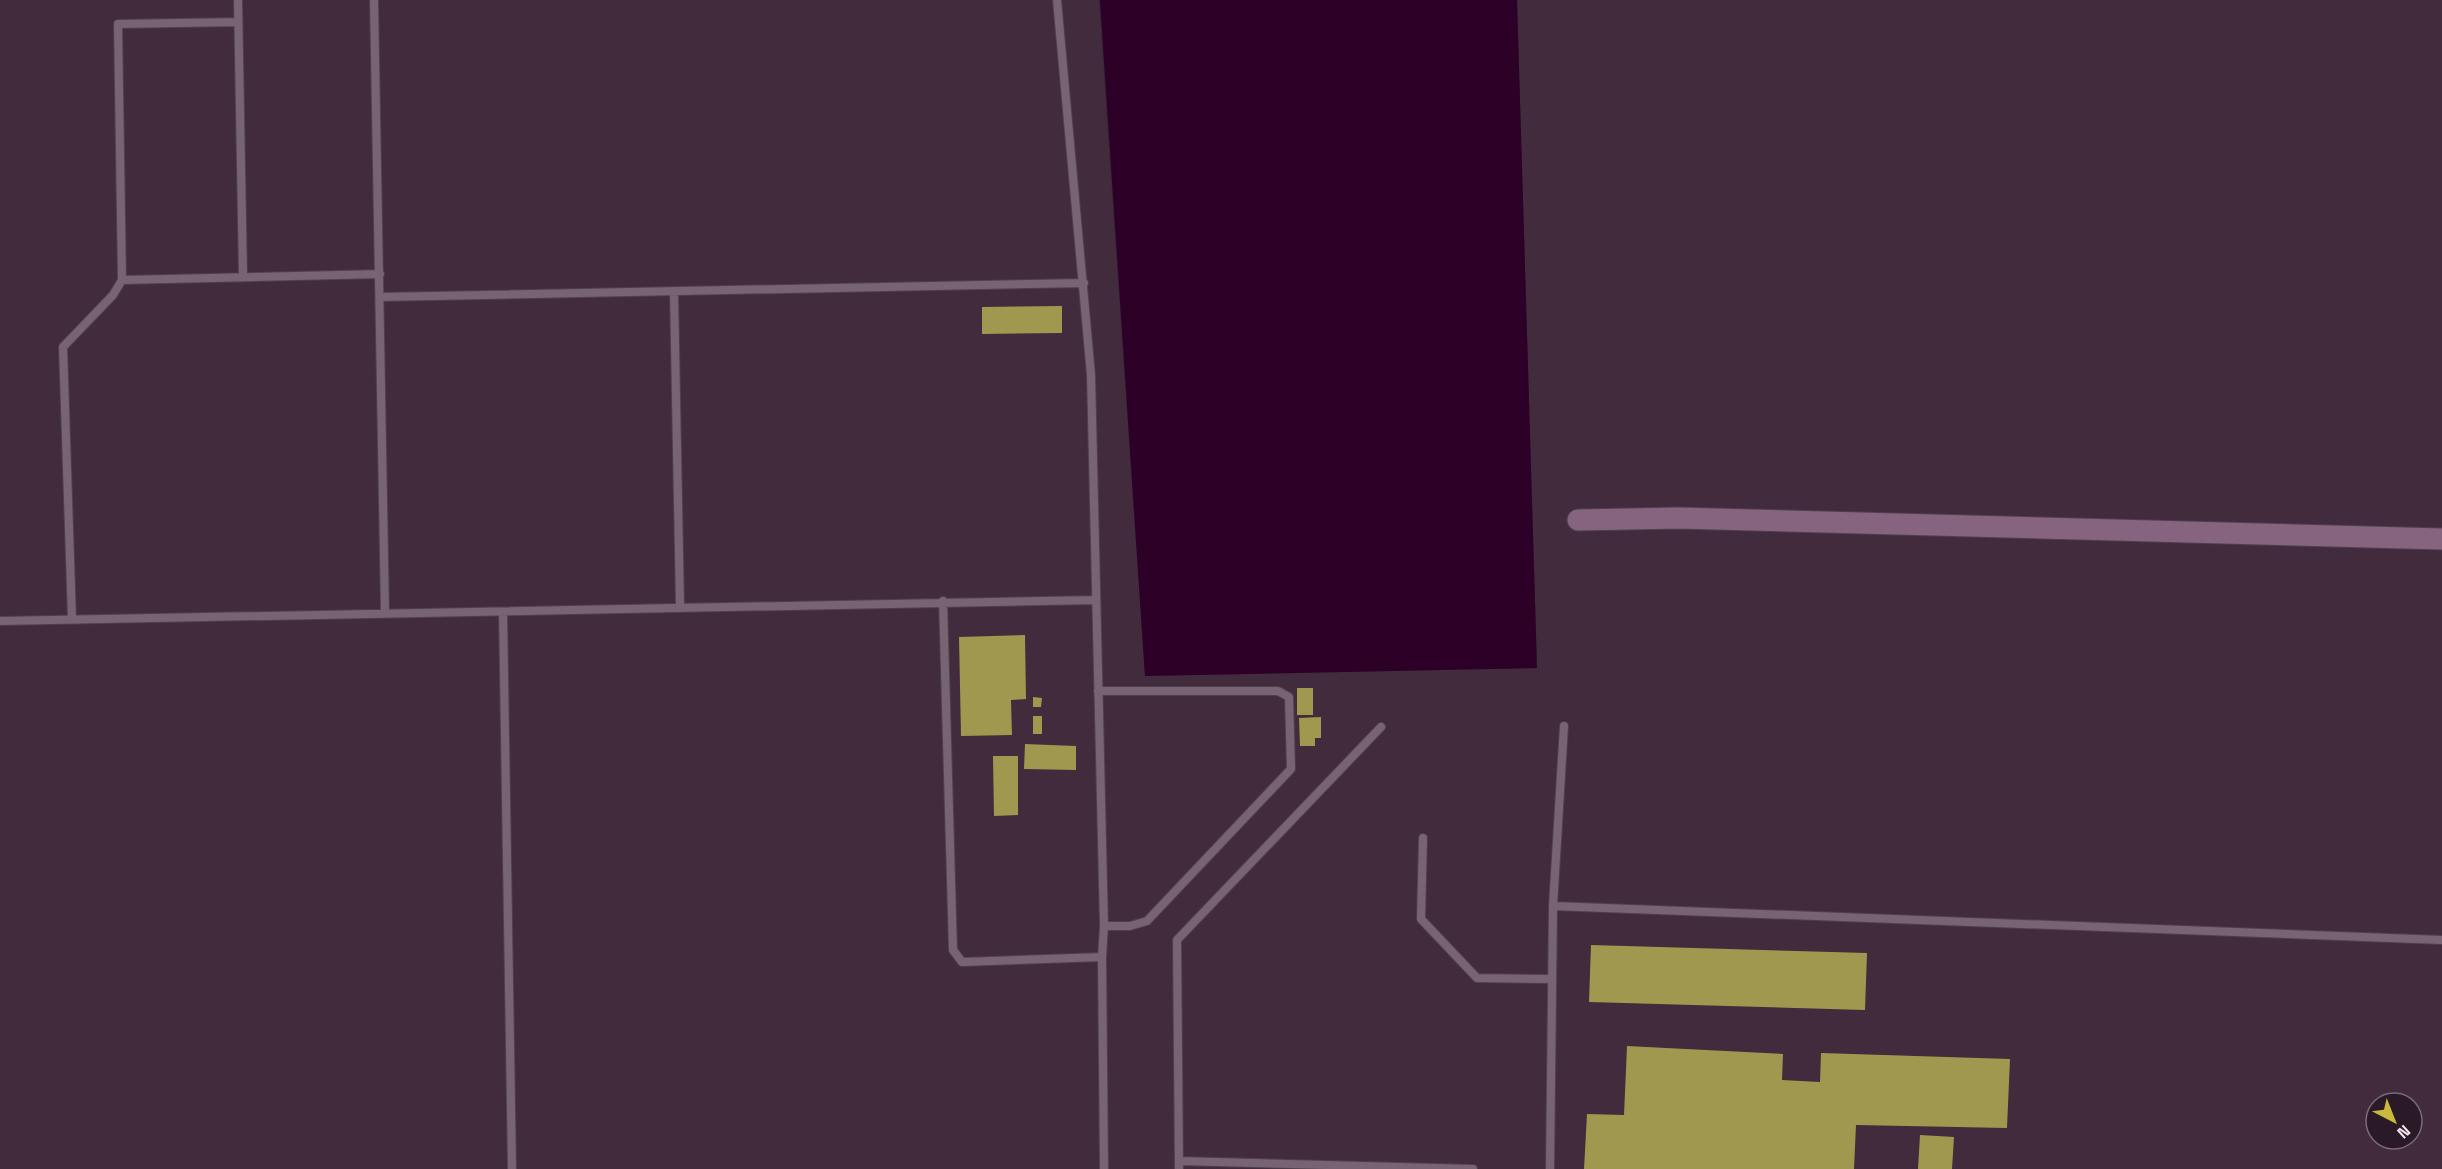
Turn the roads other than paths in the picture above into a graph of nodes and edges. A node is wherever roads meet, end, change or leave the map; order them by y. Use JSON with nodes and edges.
{"nodes":[{"id":1,"x":238,"y":0,"type":"edge"},
{"id":2,"x":374,"y":0,"type":"edge"},
{"id":3,"x":1058,"y":0,"type":"edge"},
{"id":4,"x":238,"y":22,"type":"junction"},
{"id":5,"x":380,"y":274,"type":"junction"},
{"id":6,"x":243,"y":276,"type":"junction"},
{"id":7,"x":122,"y":280,"type":"junction"},
{"id":8,"x":1084,"y":283,"type":"junction"},
{"id":9,"x":674,"y":292,"type":"junction"},
{"id":10,"x":381,"y":297,"type":"junction"},
{"id":11,"x":1578,"y":520,"type":"dead end"},
{"id":12,"x":2442,"y":539,"type":"edge"},
{"id":13,"x":1095,"y":600,"type":"junction"},
{"id":14,"x":943,"y":601,"type":"junction"},
{"id":15,"x":680,"y":606,"type":"junction"},
{"id":16,"x":385,"y":612,"type":"junction"},
{"id":17,"x":503,"y":612,"type":"junction"},
{"id":18,"x":72,"y":619,"type":"junction"},
{"id":19,"x":0,"y":621,"type":"edge"},
{"id":20,"x":1098,"y":691,"type":"junction"},
{"id":21,"x":1564,"y":726,"type":"dead end"},
{"id":22,"x":1381,"y":727,"type":"dead end"},
{"id":23,"x":1424,"y":838,"type":"dead end"},
{"id":24,"x":1553,"y":906,"type":"junction"},
{"id":25,"x":1104,"y":926,"type":"junction"},
{"id":26,"x":2442,"y":940,"type":"edge"},
{"id":27,"x":1102,"y":957,"type":"junction"},
{"id":28,"x":1552,"y":979,"type":"junction"},
{"id":29,"x":1179,"y":1165,"type":"edge"},
{"id":30,"x":512,"y":1169,"type":"edge"},
{"id":31,"x":1104,"y":1169,"type":"edge"},
{"id":32,"x":1473,"y":1169,"type":"edge"},
{"id":33,"x":1550,"y":1169,"type":"edge"}],
"edges":[{"from":1,"to":4,"type":"lane"},
{"from":2,"to":5,"type":"lane"},
{"from":3,"to":8,"type":"lane"},
{"from":4,"to":6,"type":"lane"},
{"from":4,"to":7,"type":"lane"},
{"from":5,"to":6,"type":"lane"},
{"from":5,"to":10,"type":"lane"},
{"from":6,"to":7,"type":"lane"},
{"from":7,"to":18,"type":"lane"},
{"from":8,"to":9,"type":"lane"},
{"from":8,"to":13,"type":"lane"},
{"from":9,"to":10,"type":"lane"},
{"from":9,"to":15,"type":"lane"},
{"from":10,"to":16,"type":"lane"},
{"from":11,"to":12,"type":"street"},
{"from":13,"to":14,"type":"lane"},
{"from":13,"to":20,"type":"lane"},
{"from":14,"to":15,"type":"lane"},
{"from":14,"to":27,"type":"lane"},
{"from":15,"to":17,"type":"lane"},
{"from":16,"to":17,"type":"lane"},
{"from":16,"to":18,"type":"lane"},
{"from":17,"to":30,"type":"lane"},
{"from":18,"to":19,"type":"lane"},
{"from":20,"to":25,"type":"lane"},
{"from":20,"to":25,"type":"lane"},
{"from":21,"to":24,"type":"lane"},
{"from":22,"to":29,"type":"lane"},
{"from":23,"to":28,"type":"lane"},
{"from":24,"to":26,"type":"lane"},
{"from":24,"to":28,"type":"lane"},
{"from":25,"to":27,"type":"lane"},
{"from":27,"to":31,"type":"lane"},
{"from":28,"to":33,"type":"lane"},
{"from":29,"to":32,"type":"lane"}]}
